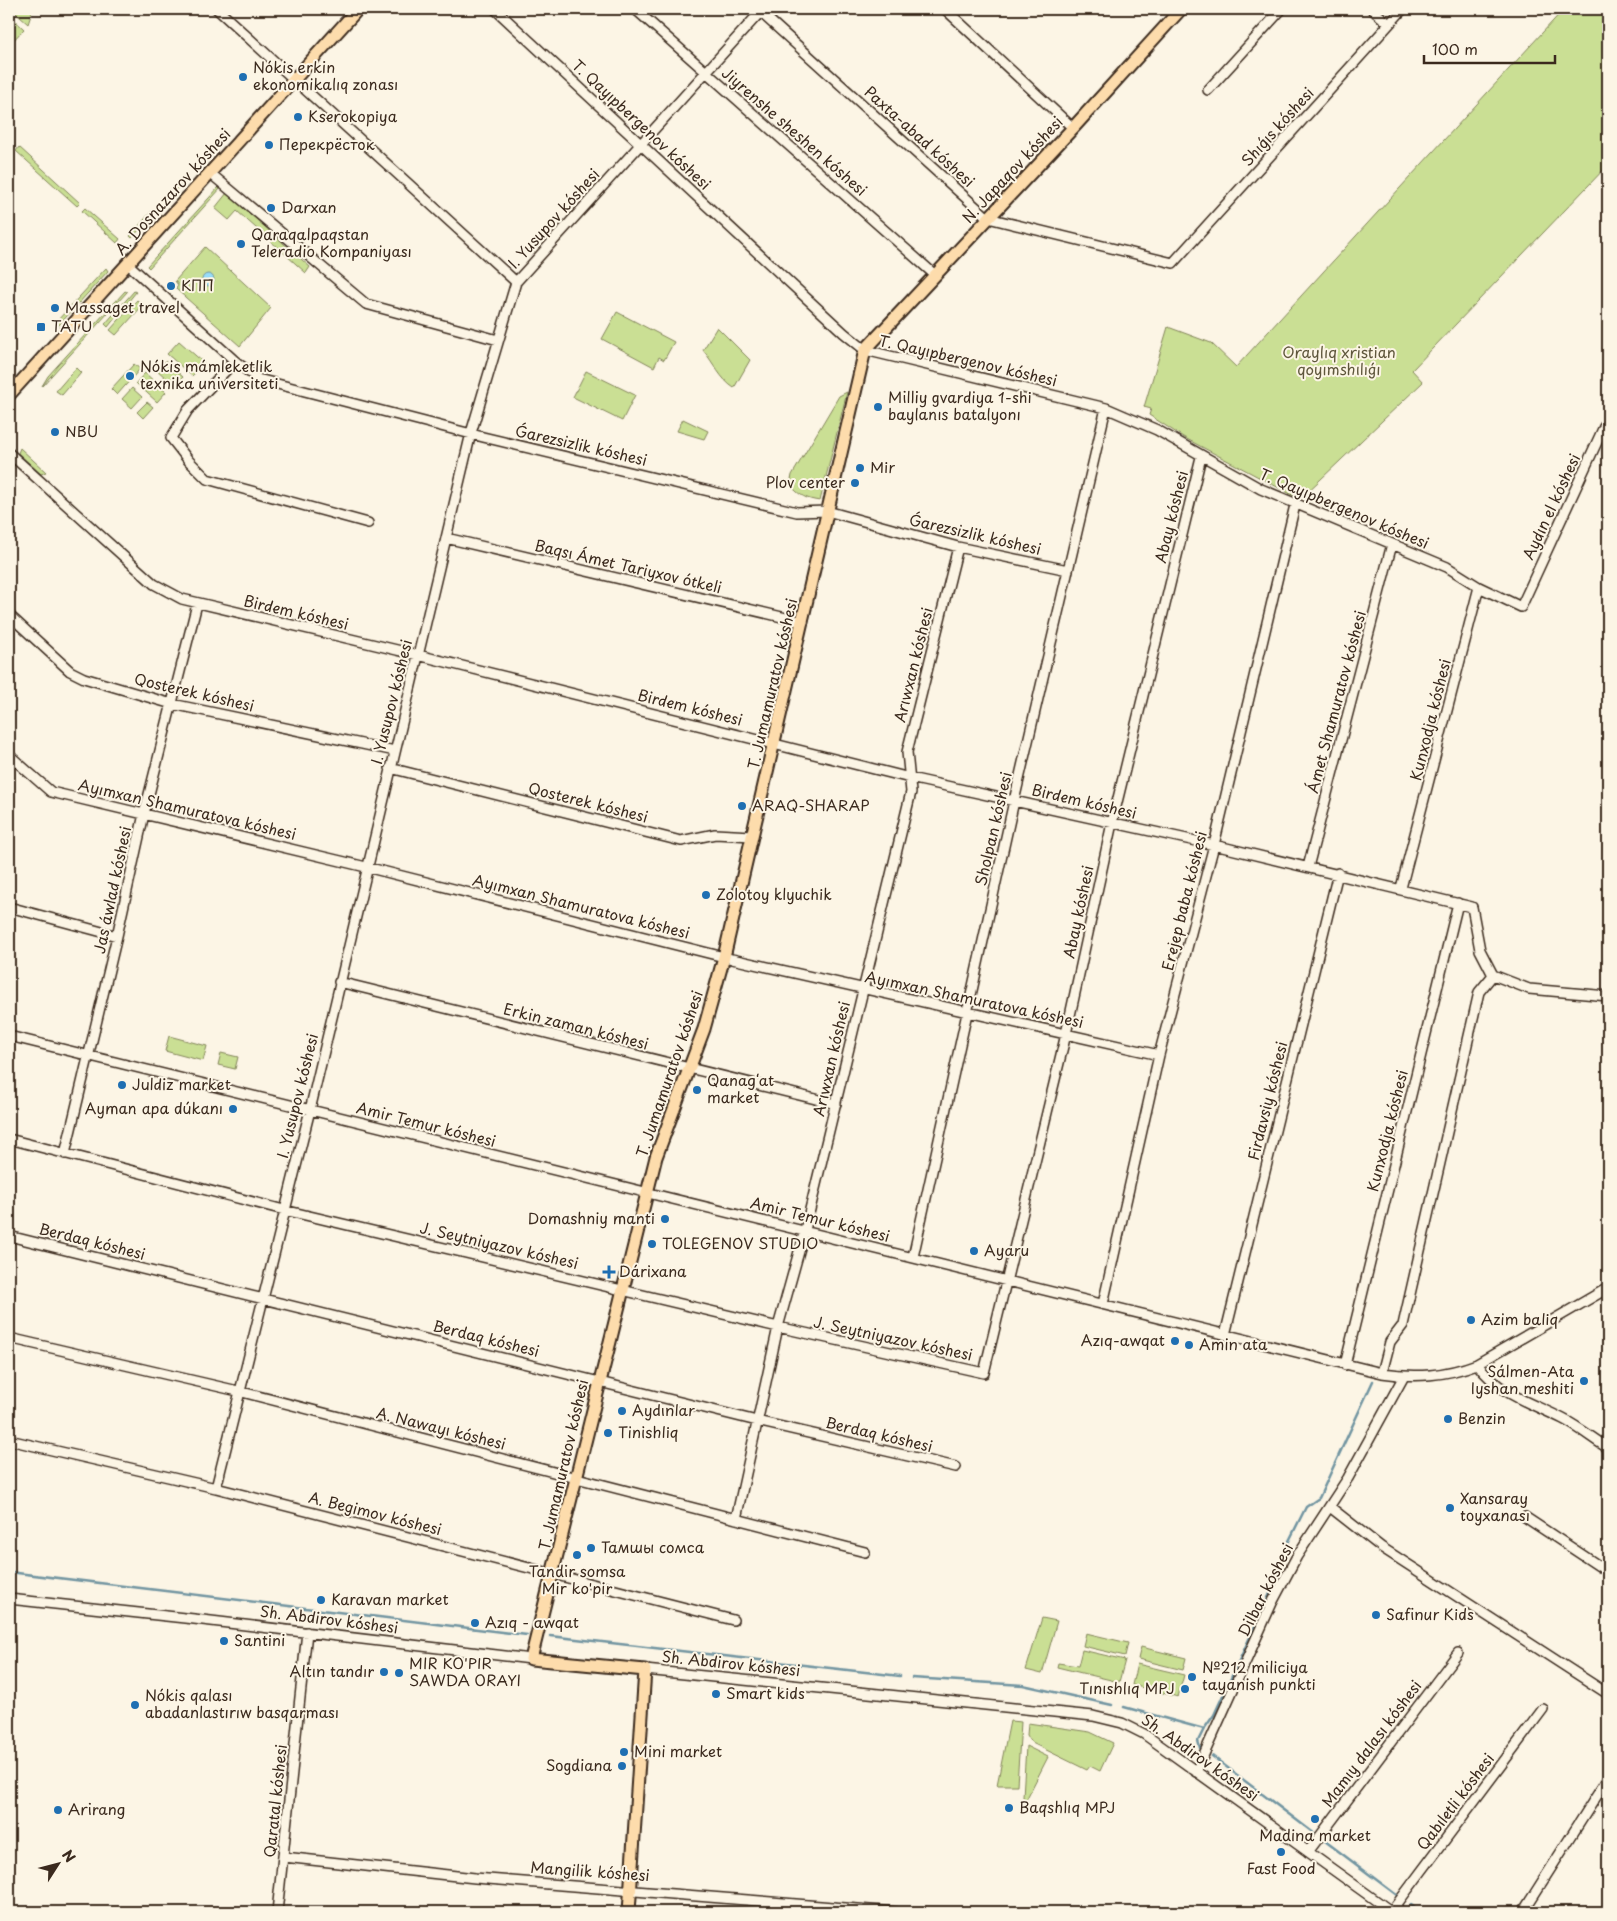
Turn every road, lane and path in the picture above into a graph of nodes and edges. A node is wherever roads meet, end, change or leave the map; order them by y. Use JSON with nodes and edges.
{"nodes":[{"id":1,"x":217,"y":9,"type":"edge"},
{"id":2,"x":358,"y":9,"type":"edge"},
{"id":3,"x":495,"y":9,"type":"edge"},
{"id":4,"x":635,"y":9,"type":"edge"},
{"id":5,"x":945,"y":9,"type":"edge"},
{"id":6,"x":1181,"y":9,"type":"edge"},
{"id":7,"x":1282,"y":9,"type":"edge"},
{"id":8,"x":1372,"y":9,"type":"edge"},
{"id":9,"x":1403,"y":9,"type":"edge"},
{"id":10,"x":760,"y":10,"type":"edge"},
{"id":11,"x":1389,"y":24,"type":"junction"},
{"id":12,"x":705,"y":72,"type":"junction"},
{"id":13,"x":293,"y":79,"type":"junction"},
{"id":14,"x":1208,"y":90,"type":"dead end"},
{"id":15,"x":1073,"y":128,"type":"junction"},
{"id":16,"x":640,"y":143,"type":"junction"},
{"id":17,"x":210,"y":173,"type":"junction"},
{"id":18,"x":988,"y":218,"type":"junction"},
{"id":19,"x":1173,"y":263,"type":"joint"},
{"id":20,"x":128,"y":264,"type":"junction"},
{"id":21,"x":935,"y":275,"type":"junction"},
{"id":22,"x":516,"y":282,"type":"junction"},
{"id":23,"x":498,"y":340,"type":"junction"},
{"id":24,"x":865,"y":350,"type":"junction"},
{"id":25,"x":235,"y":361,"type":"junction"},
{"id":26,"x":9,"y":395,"type":"edge"},
{"id":27,"x":1106,"y":408,"type":"junction"},
{"id":28,"x":1608,"y":418,"type":"edge"},
{"id":29,"x":472,"y":433,"type":"junction"},
{"id":30,"x":9,"y":453,"type":"edge"},
{"id":31,"x":1201,"y":456,"type":"junction"},
{"id":32,"x":1295,"y":505,"type":"junction"},
{"id":33,"x":827,"y":511,"type":"junction"},
{"id":34,"x":368,"y":523,"type":"dead end"},
{"id":35,"x":446,"y":538,"type":"junction"},
{"id":36,"x":1392,"y":544,"type":"junction"},
{"id":37,"x":958,"y":547,"type":"junction"},
{"id":38,"x":1068,"y":570,"type":"junction"},
{"id":39,"x":1479,"y":587,"type":"junction"},
{"id":40,"x":197,"y":604,"type":"junction"},
{"id":41,"x":1520,"y":607,"type":"joint"},
{"id":42,"x":9,"y":615,"type":"edge"},
{"id":43,"x":803,"y":622,"type":"junction"},
{"id":44,"x":418,"y":655,"type":"junction"},
{"id":45,"x":172,"y":704,"type":"junction"},
{"id":46,"x":775,"y":744,"type":"junction"},
{"id":47,"x":395,"y":751,"type":"junction"},
{"id":48,"x":9,"y":755,"type":"edge"},
{"id":49,"x":390,"y":768,"type":"junction"},
{"id":50,"x":910,"y":778,"type":"junction"},
{"id":51,"x":1014,"y":801,"type":"junction"},
{"id":52,"x":144,"y":814,"type":"junction"},
{"id":53,"x":1112,"y":823,"type":"junction"},
{"id":54,"x":752,"y":836,"type":"junction"},
{"id":55,"x":1214,"y":845,"type":"junction"},
{"id":56,"x":366,"y":867,"type":"junction"},
{"id":57,"x":1308,"y":867,"type":"junction"},
{"id":58,"x":1338,"y":873,"type":"junction"},
{"id":59,"x":1401,"y":888,"type":"junction"},
{"id":60,"x":1458,"y":903,"type":"junction"},
{"id":61,"x":9,"y":907,"type":"edge"},
{"id":62,"x":117,"y":936,"type":"junction"},
{"id":63,"x":724,"y":957,"type":"junction"},
{"id":64,"x":1494,"y":975,"type":"junction"},
{"id":65,"x":339,"y":982,"type":"junction"},
{"id":66,"x":863,"y":989,"type":"junction"},
{"id":67,"x":1608,"y":996,"type":"edge"},
{"id":68,"x":968,"y":1011,"type":"junction"},
{"id":69,"x":1066,"y":1034,"type":"junction"},
{"id":70,"x":9,"y":1036,"type":"edge"},
{"id":71,"x":1159,"y":1055,"type":"junction"},
{"id":72,"x":89,"y":1056,"type":"junction"},
{"id":73,"x":688,"y":1070,"type":"junction"},
{"id":74,"x":836,"y":1104,"type":"junction"},
{"id":75,"x":310,"y":1110,"type":"junction"},
{"id":76,"x":9,"y":1139,"type":"edge"},
{"id":77,"x":65,"y":1154,"type":"junction"},
{"id":78,"x":647,"y":1192,"type":"junction"},
{"id":79,"x":284,"y":1210,"type":"junction"},
{"id":80,"x":805,"y":1230,"type":"junction"},
{"id":81,"x":9,"y":1236,"type":"edge"},
{"id":82,"x":913,"y":1257,"type":"junction"},
{"id":83,"x":1007,"y":1281,"type":"junction"},
{"id":84,"x":1608,"y":1288,"type":"edge"},
{"id":85,"x":624,"y":1289,"type":"junction"},
{"id":86,"x":263,"y":1298,"type":"junction"},
{"id":87,"x":1103,"y":1304,"type":"junction"},
{"id":88,"x":778,"y":1327,"type":"junction"},
{"id":89,"x":1225,"y":1335,"type":"junction"},
{"id":90,"x":9,"y":1338,"type":"edge"},
{"id":91,"x":1477,"y":1364,"type":"junction"},
{"id":92,"x":1345,"y":1365,"type":"junction"},
{"id":93,"x":984,"y":1373,"type":"joint"},
{"id":94,"x":1382,"y":1373,"type":"junction"},
{"id":95,"x":1404,"y":1376,"type":"junction"},
{"id":96,"x":599,"y":1381,"type":"junction"},
{"id":97,"x":238,"y":1391,"type":"junction"},
{"id":98,"x":757,"y":1421,"type":"junction"},
{"id":99,"x":9,"y":1440,"type":"edge"},
{"id":100,"x":1608,"y":1448,"type":"edge"},
{"id":101,"x":956,"y":1467,"type":"dead end"},
{"id":102,"x":576,"y":1478,"type":"junction"},
{"id":103,"x":216,"y":1488,"type":"junction"},
{"id":104,"x":1330,"y":1507,"type":"junction"},
{"id":105,"x":1525,"y":1518,"type":"dead end"},
{"id":106,"x":736,"y":1519,"type":"junction"},
{"id":107,"x":864,"y":1552,"type":"dead end"},
{"id":108,"x":1608,"y":1572,"type":"edge"},
{"id":109,"x":553,"y":1574,"type":"junction"},
{"id":110,"x":9,"y":1600,"type":"edge"},
{"id":111,"x":733,"y":1620,"type":"dead end"},
{"id":112,"x":307,"y":1632,"type":"junction"},
{"id":113,"x":1458,"y":1653,"type":"dead end"},
{"id":114,"x":531,"y":1659,"type":"junction"},
{"id":115,"x":645,"y":1670,"type":"junction"},
{"id":116,"x":1608,"y":1694,"type":"edge"},
{"id":117,"x":1543,"y":1708,"type":"dead end"},
{"id":118,"x":1196,"y":1772,"type":"junction"},
{"id":119,"x":1608,"y":1778,"type":"edge"},
{"id":120,"x":1308,"y":1852,"type":"junction"},
{"id":121,"x":284,"y":1857,"type":"junction"},
{"id":122,"x":630,"y":1889,"type":"junction"},
{"id":123,"x":277,"y":1912,"type":"edge"},
{"id":124,"x":629,"y":1912,"type":"edge"},
{"id":125,"x":895,"y":1912,"type":"edge"},
{"id":126,"x":1391,"y":1912,"type":"edge"},
{"id":127,"x":1523,"y":1912,"type":"edge"}],
"edges":[{"from":1,"to":13,"type":"street"},
{"from":2,"to":13,"type":"main road","name":"A. Dosnazarov kóshesi"},
{"from":3,"to":16,"type":"street","name":"T. Qayıpbergenov kóshesi"},
{"from":4,"to":12,"type":"street","name":"Jiyrenshe sheshen kóshesi"},
{"from":5,"to":15,"type":"street"},
{"from":6,"to":15,"type":"main road","name":"N. Japaqov kóshesi"},
{"from":7,"to":14,"type":"street"},
{"from":8,"to":11,"type":"street"},
{"from":9,"to":11,"type":"street","name":"Shıǵıs kóshesi"},
{"from":10,"to":12,"type":"street","name":"I. Yusupov kóshesi"},
{"from":10,"to":18,"type":"street","name":"Paxta-abad kóshesi"},
{"from":11,"to":19,"type":"street","name":"Shıǵıs kóshesi"},
{"from":12,"to":16,"type":"street","name":"I. Yusupov kóshesi"},
{"from":12,"to":21,"type":"street","name":"Jiyrenshe sheshen kóshesi"},
{"from":13,"to":17,"type":"main road","name":"A. Dosnazarov kóshesi"},
{"from":13,"to":22,"type":"street"},
{"from":15,"to":18,"type":"main road","name":"N. Japaqov kóshesi"},
{"from":16,"to":22,"type":"street","name":"I. Yusupov kóshesi"},
{"from":16,"to":24,"type":"street","name":"T. Qayıpbergenov kóshesi"},
{"from":17,"to":20,"type":"main road","name":"A. Dosnazarov kóshesi"},
{"from":17,"to":23,"type":"street"},
{"from":18,"to":19,"type":"street","name":"Paxta-abad kóshesi"},
{"from":18,"to":21,"type":"main road","name":"N. Japaqov kóshesi"},
{"from":20,"to":25,"type":"street","name":"Ǵarezsizlik kóshesi"},
{"from":20,"to":26,"type":"main road","name":"A. Dosnazarov kóshesi"},
{"from":21,"to":24,"type":"main road","name":"N. Japaqov kóshesi"},
{"from":22,"to":23,"type":"street","name":"I. Yusupov kóshesi"},
{"from":23,"to":29,"type":"street","name":"I. Yusupov kóshesi"},
{"from":24,"to":27,"type":"street","name":"T. Qayıpbergenov kóshesi"},
{"from":24,"to":33,"type":"main road","name":"T. Jumamuratov kóshesi"},
{"from":25,"to":29,"type":"street","name":"Ǵarezsizlik kóshesi"},
{"from":25,"to":34,"type":"street"},
{"from":27,"to":31,"type":"street","name":"T. Qayıpbergenov kóshesi"},
{"from":27,"to":38,"type":"street","name":"Sholpan kóshesi"},
{"from":28,"to":41,"type":"street","name":"Aydın el kóshesi"},
{"from":29,"to":33,"type":"street","name":"Ǵarezsizlik kóshesi"},
{"from":29,"to":35,"type":"street","name":"I. Yusupov kóshesi"},
{"from":30,"to":40,"type":"street","name":"Birdem kóshesi"},
{"from":31,"to":32,"type":"street","name":"T. Qayıpbergenov kóshesi"},
{"from":31,"to":53,"type":"street","name":"Abay kóshesi"},
{"from":32,"to":36,"type":"street","name":"T. Qayıpbergenov kóshesi"},
{"from":32,"to":55,"type":"street","name":"Erejep baba kóshesi"},
{"from":33,"to":37,"type":"street","name":"Ǵarezsizlik kóshesi"},
{"from":33,"to":43,"type":"main road","name":"T. Jumamuratov kóshesi"},
{"from":35,"to":43,"type":"street","name":"Baqsı Ámet Tariyxov ótkeli"},
{"from":35,"to":44,"type":"street","name":"I. Yusupov kóshesi"},
{"from":36,"to":39,"type":"street","name":"T. Qayıpbergenov kóshesi"},
{"from":36,"to":57,"type":"street","name":"Ámet Shamuratov kóshesi"},
{"from":37,"to":38,"type":"street","name":"Ǵarezsizlik kóshesi"},
{"from":37,"to":50,"type":"street","name":"Arıwxan kóshesi"},
{"from":38,"to":51,"type":"street","name":"Sholpan kóshesi"},
{"from":39,"to":41,"type":"street","name":"T. Qayıpbergenov kóshesi"},
{"from":39,"to":59,"type":"street","name":"Kunxodja kóshesi"},
{"from":40,"to":44,"type":"street","name":"Birdem kóshesi"},
{"from":40,"to":45,"type":"street","name":"Jas áwlad kóshesi"},
{"from":42,"to":45,"type":"street","name":"Qosterek kóshesi"},
{"from":43,"to":46,"type":"main road","name":"T. Jumamuratov kóshesi"},
{"from":44,"to":46,"type":"street","name":"Birdem kóshesi"},
{"from":44,"to":47,"type":"street","name":"I. Yusupov kóshesi"},
{"from":45,"to":47,"type":"street","name":"Qosterek kóshesi"},
{"from":45,"to":52,"type":"street","name":"Jas áwlad kóshesi"},
{"from":46,"to":50,"type":"street","name":"Birdem kóshesi"},
{"from":46,"to":54,"type":"main road","name":"T. Jumamuratov kóshesi"},
{"from":47,"to":49,"type":"street","name":"I. Yusupov kóshesi"},
{"from":48,"to":52,"type":"street","name":"Ayımxan Shamuratova kóshesi"},
{"from":49,"to":54,"type":"street","name":"Qosterek kóshesi"},
{"from":49,"to":56,"type":"street","name":"I. Yusupov kóshesi"},
{"from":50,"to":51,"type":"street","name":"Birdem kóshesi"},
{"from":50,"to":66,"type":"street","name":"Arıwxan kóshesi"},
{"from":51,"to":53,"type":"street","name":"Birdem kóshesi"},
{"from":51,"to":68,"type":"street","name":"Sholpan kóshesi"},
{"from":52,"to":56,"type":"street","name":"Ayımxan Shamuratova kóshesi"},
{"from":52,"to":62,"type":"street","name":"Jas áwlad kóshesi"},
{"from":53,"to":55,"type":"street","name":"Birdem kóshesi"},
{"from":53,"to":69,"type":"street","name":"Abay kóshesi"},
{"from":54,"to":63,"type":"main road","name":"T. Jumamuratov kóshesi"},
{"from":55,"to":57,"type":"street","name":"Birdem kóshesi"},
{"from":55,"to":71,"type":"street","name":"Erejep baba kóshesi"},
{"from":56,"to":63,"type":"street","name":"Ayımxan Shamuratova kóshesi"},
{"from":56,"to":65,"type":"street","name":"I. Yusupov kóshesi"},
{"from":57,"to":58,"type":"street","name":"Birdem kóshesi"},
{"from":58,"to":59,"type":"street","name":"Birdem kóshesi"},
{"from":58,"to":89,"type":"street","name":"Firdavsiy kóshesi"},
{"from":59,"to":60,"type":"street","name":"Birdem kóshesi"},
{"from":60,"to":64,"type":"street","name":"Birdem kóshesi"},
{"from":60,"to":92,"type":"street","name":"Kunxodja kóshesi"},
{"from":61,"to":62,"type":"street"},
{"from":62,"to":72,"type":"street","name":"Jas áwlad kóshesi"},
{"from":63,"to":66,"type":"street","name":"Ayımxan Shamuratova kóshesi"},
{"from":63,"to":73,"type":"main road","name":"T. Jumamuratov kóshesi"},
{"from":64,"to":67,"type":"street"},
{"from":64,"to":94,"type":"street"},
{"from":65,"to":73,"type":"street","name":"Erkin zaman kóshesi"},
{"from":65,"to":75,"type":"street","name":"I. Yusupov kóshesi"},
{"from":66,"to":68,"type":"street","name":"Ayımxan Shamuratova kóshesi"},
{"from":66,"to":74,"type":"street","name":"Arıwxan kóshesi"},
{"from":68,"to":69,"type":"street","name":"Ayımxan Shamuratova kóshesi"},
{"from":68,"to":82,"type":"street","name":"Sholpan kóshesi"},
{"from":69,"to":71,"type":"street","name":"Ayımxan Shamuratova kóshesi"},
{"from":69,"to":83,"type":"street","name":"Abay kóshesi"},
{"from":70,"to":72,"type":"street","name":"Amir Temur kóshesi"},
{"from":71,"to":87,"type":"street","name":"Erejep baba kóshesi"},
{"from":72,"to":75,"type":"street","name":"Amir Temur kóshesi"},
{"from":72,"to":77,"type":"street","name":"Jas áwlad kóshesi"},
{"from":73,"to":74,"type":"street","name":"Erkin zaman kóshesi"},
{"from":73,"to":78,"type":"main road","name":"T. Jumamuratov kóshesi"},
{"from":74,"to":80,"type":"street","name":"Arıwxan kóshesi"},
{"from":75,"to":78,"type":"street","name":"Amir Temur kóshesi"},
{"from":75,"to":79,"type":"street","name":"I. Yusupov kóshesi"},
{"from":76,"to":77,"type":"street","name":"J. Seytniyazov kóshesi"},
{"from":77,"to":79,"type":"street","name":"J. Seytniyazov kóshesi"},
{"from":78,"to":80,"type":"street","name":"Amir Temur kóshesi"},
{"from":78,"to":85,"type":"main road","name":"T. Jumamuratov kóshesi"},
{"from":79,"to":85,"type":"street","name":"J. Seytniyazov kóshesi"},
{"from":79,"to":86,"type":"street","name":"I. Yusupov kóshesi"},
{"from":80,"to":82,"type":"street","name":"Amir Temur kóshesi"},
{"from":80,"to":88,"type":"street","name":"Arıwxan kóshesi"},
{"from":81,"to":86,"type":"street","name":"Berdaq kóshesi"},
{"from":82,"to":83,"type":"street","name":"Amir Temur kóshesi"},
{"from":83,"to":87,"type":"street","name":"Amir Temur kóshesi"},
{"from":83,"to":93,"type":"street","name":"Abay kóshesi"},
{"from":84,"to":91,"type":"street","name":"Amir Temur kóshesi"},
{"from":85,"to":88,"type":"street","name":"J. Seytniyazov kóshesi"},
{"from":85,"to":96,"type":"main road","name":"T. Jumamuratov kóshesi"},
{"from":86,"to":96,"type":"street","name":"Berdaq kóshesi"},
{"from":86,"to":97,"type":"street","name":"I. Yusupov kóshesi"},
{"from":87,"to":89,"type":"street","name":"Amir Temur kóshesi"},
{"from":88,"to":93,"type":"street","name":"J. Seytniyazov kóshesi"},
{"from":88,"to":98,"type":"street","name":"Arıwxan kóshesi"},
{"from":89,"to":92,"type":"street","name":"Amir Temur kóshesi"},
{"from":90,"to":97,"type":"street","name":"A. Nawayı kóshesi"},
{"from":91,"to":95,"type":"street","name":"Amir Temur kóshesi"},
{"from":91,"to":100,"type":"street"},
{"from":92,"to":94,"type":"street","name":"Amir Temur kóshesi"},
{"from":94,"to":95,"type":"street","name":"Amir Temur kóshesi"},
{"from":95,"to":104,"type":"street","name":"Dilbar kóshesi"},
{"from":96,"to":98,"type":"street","name":"Berdaq kóshesi"},
{"from":96,"to":102,"type":"main road","name":"T. Jumamuratov kóshesi"},
{"from":97,"to":102,"type":"street","name":"A. Nawayı kóshesi"},
{"from":97,"to":103,"type":"street","name":"I. Yusupov kóshesi"},
{"from":98,"to":101,"type":"street","name":"Berdaq kóshesi"},
{"from":98,"to":106,"type":"street","name":"Arıwxan kóshesi"},
{"from":99,"to":103,"type":"street","name":"A. Begimov kóshesi"},
{"from":102,"to":106,"type":"street","name":"A. Nawayı kóshesi"},
{"from":102,"to":109,"type":"main road","name":"T. Jumamuratov kóshesi"},
{"from":103,"to":109,"type":"street","name":"A. Begimov kóshesi"},
{"from":104,"to":116,"type":"street"},
{"from":104,"to":118,"type":"street","name":"Dilbar kóshesi"},
{"from":105,"to":108,"type":"street"},
{"from":106,"to":107,"type":"street","name":"A. Nawayı kóshesi"},
{"from":109,"to":111,"type":"street","name":"A. Begimov kóshesi"},
{"from":109,"to":114,"type":"main road","name":"T. Jumamuratov kóshesi"},
{"from":110,"to":112,"type":"street","name":"Sh. Abdirov kóshesi"},
{"from":112,"to":114,"type":"street","name":"Sh. Abdirov kóshesi"},
{"from":112,"to":121,"type":"street","name":"Qaratal kóshesi"},
{"from":113,"to":120,"type":"street","name":"Mamıy dalası kóshesi"},
{"from":114,"to":115,"type":"main road","name":"Sh. Abdirov kóshesi"},
{"from":115,"to":118,"type":"street","name":"Sh. Abdirov kóshesi"},
{"from":115,"to":122,"type":"main road"},
{"from":117,"to":126,"type":"street","name":"Qabıletli kóshesi"},
{"from":118,"to":120,"type":"street","name":"Sh. Abdirov kóshesi"},
{"from":119,"to":127,"type":"street"},
{"from":120,"to":126,"type":"street","name":"Sh. Abdirov kóshesi"},
{"from":121,"to":122,"type":"street","name":"Mangilik kóshesi"},
{"from":121,"to":123,"type":"street","name":"Qaratal kóshesi"},
{"from":122,"to":124,"type":"main road"},
{"from":122,"to":125,"type":"street","name":"Mangilik kóshesi"}]}
